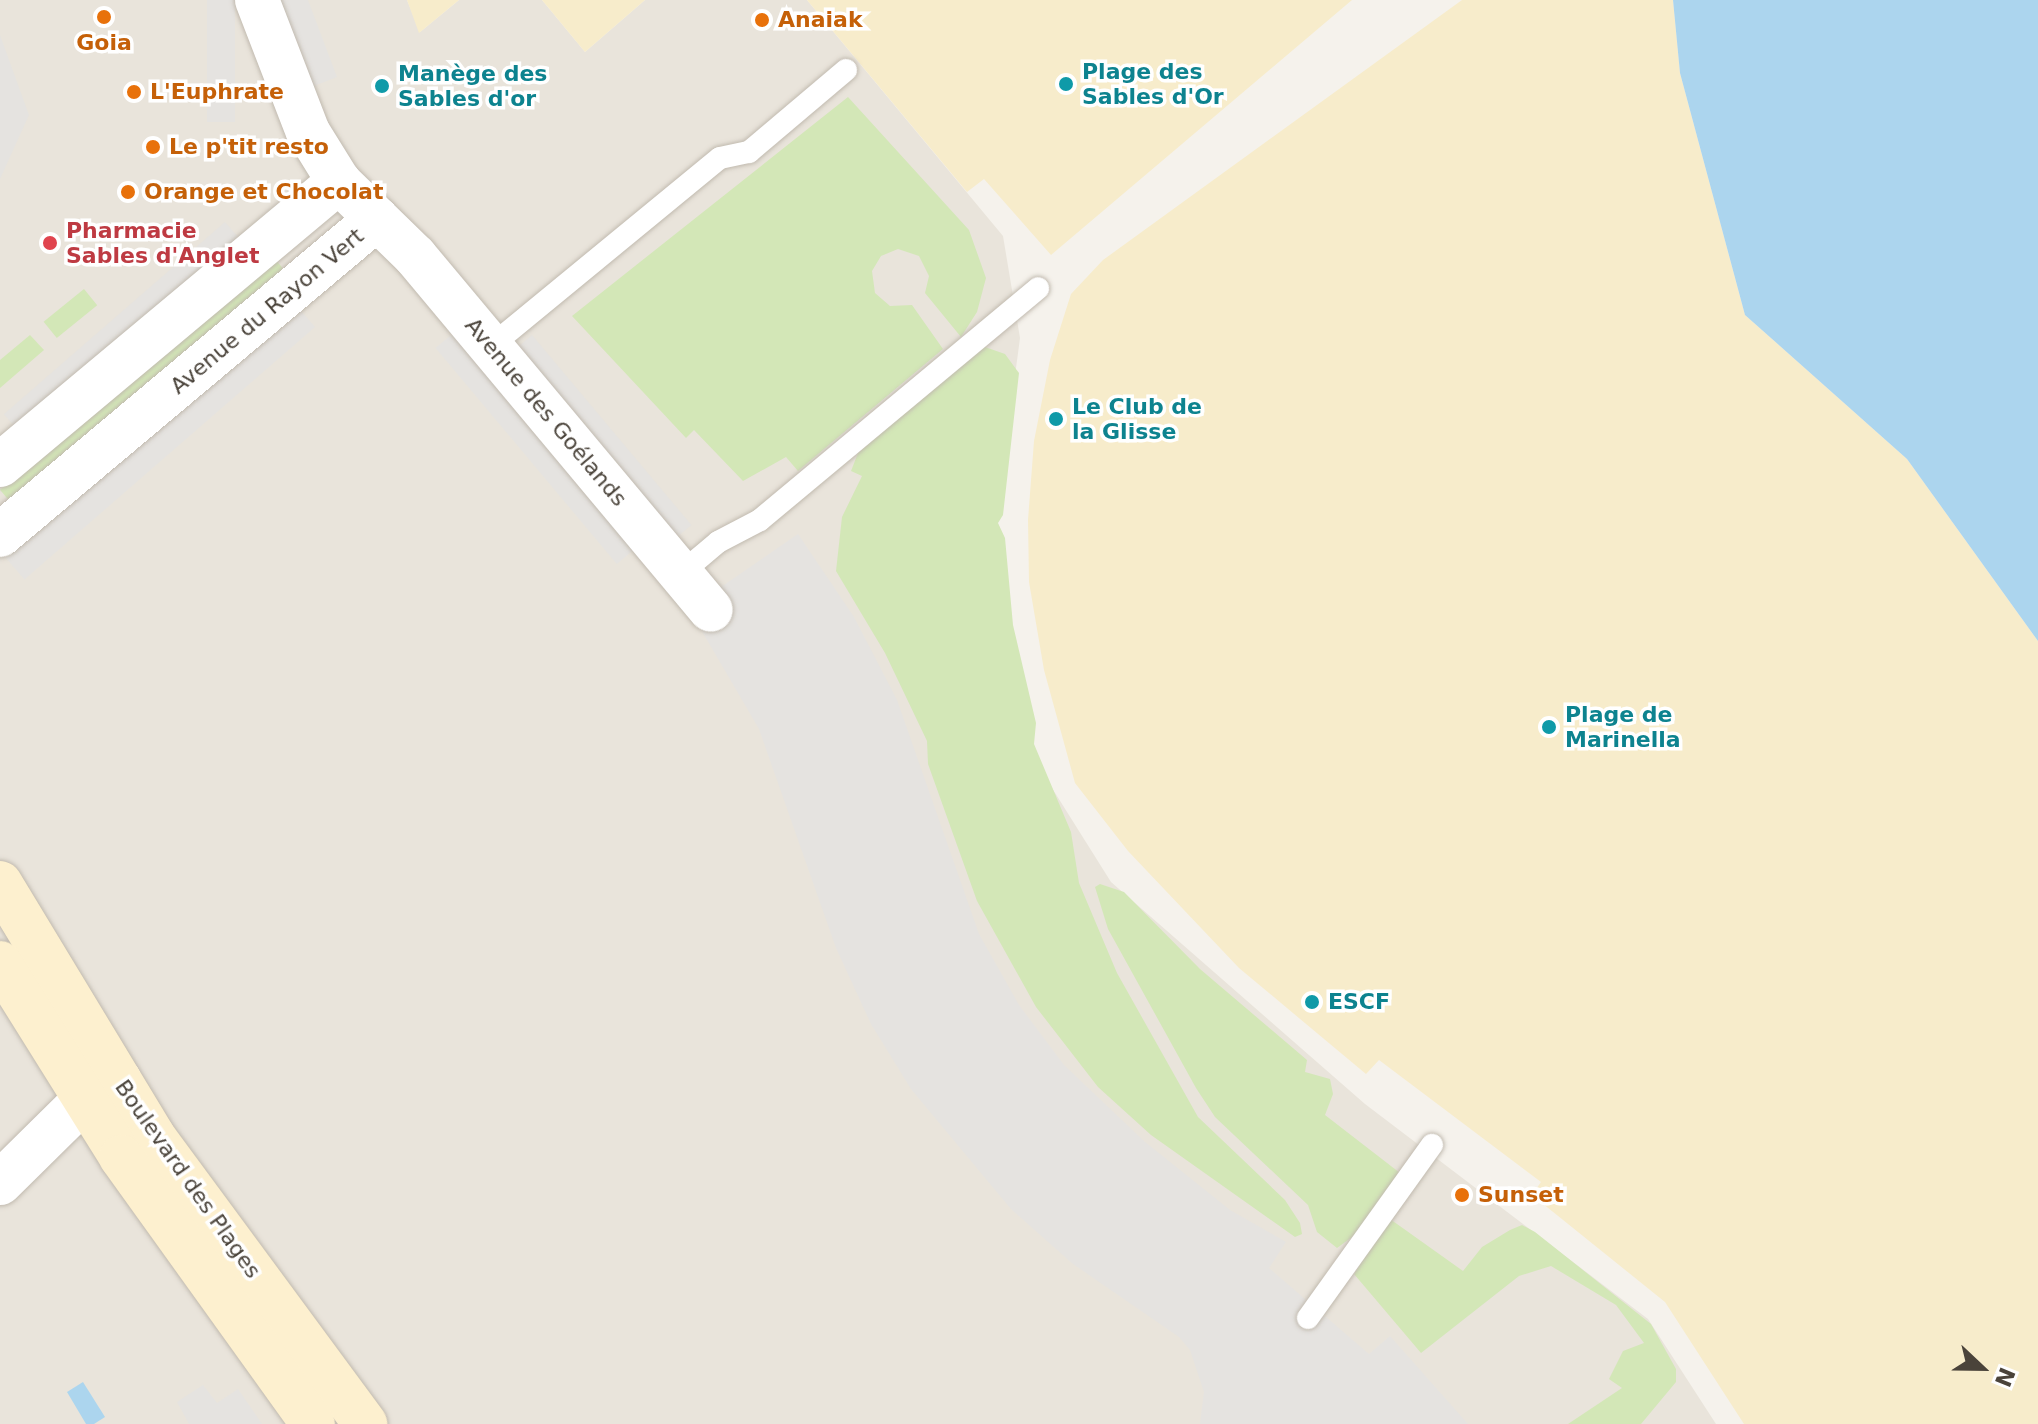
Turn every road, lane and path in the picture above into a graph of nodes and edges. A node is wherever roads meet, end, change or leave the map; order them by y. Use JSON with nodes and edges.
{"nodes":[{"id":1,"x":257,"y":0,"type":"edge"},
{"id":2,"x":846,"y":70,"type":"dead end"},
{"id":3,"x":339,"y":182,"type":"junction"},
{"id":4,"x":377,"y":219,"type":"junction"},
{"id":5,"x":1038,"y":288,"type":"dead end"},
{"id":6,"x":491,"y":346,"type":"junction"},
{"id":7,"x":0,"y":465,"type":"edge"},
{"id":8,"x":0,"y":535,"type":"edge"},
{"id":9,"x":679,"y":575,"type":"junction"},
{"id":10,"x":711,"y":610,"type":"dead end"},
{"id":11,"x":0,"y":883,"type":"edge"},
{"id":12,"x":0,"y":963,"type":"edge"},
{"id":13,"x":102,"y":1091,"type":"junction"},
{"id":14,"x":1432,"y":1145,"type":"dead end"},
{"id":15,"x":0,"y":1183,"type":"edge"},
{"id":16,"x":1308,"y":1318,"type":"dead end"},
{"id":17,"x":313,"y":1424,"type":"edge"},
{"id":18,"x":365,"y":1424,"type":"edge"}],
"edges":[{"from":1,"to":3,"type":"street","name":"Avenue du Rayon Vert"},
{"from":2,"to":6,"type":"lane"},
{"from":3,"to":4,"type":"street","name":"Avenue du Rayon Vert"},
{"from":3,"to":7,"type":"street"},
{"from":4,"to":6,"type":"street","name":"Avenue des Goélands"},
{"from":4,"to":8,"type":"street","name":"Avenue du Rayon Vert"},
{"from":5,"to":9,"type":"lane"},
{"from":6,"to":9,"type":"street","name":"Avenue des Goélands"},
{"from":9,"to":10,"type":"street","name":"Avenue des Goélands"},
{"from":11,"to":13,"type":"main road","name":"Boulevard des Plages"},
{"from":12,"to":13,"type":"main road","name":"Boulevard des Plages"},
{"from":13,"to":15,"type":"street"},
{"from":13,"to":17,"type":"main road","name":"Boulevard des Plages"},
{"from":13,"to":18,"type":"main road","name":"Boulevard des Plages"},
{"from":14,"to":16,"type":"lane"}]}
